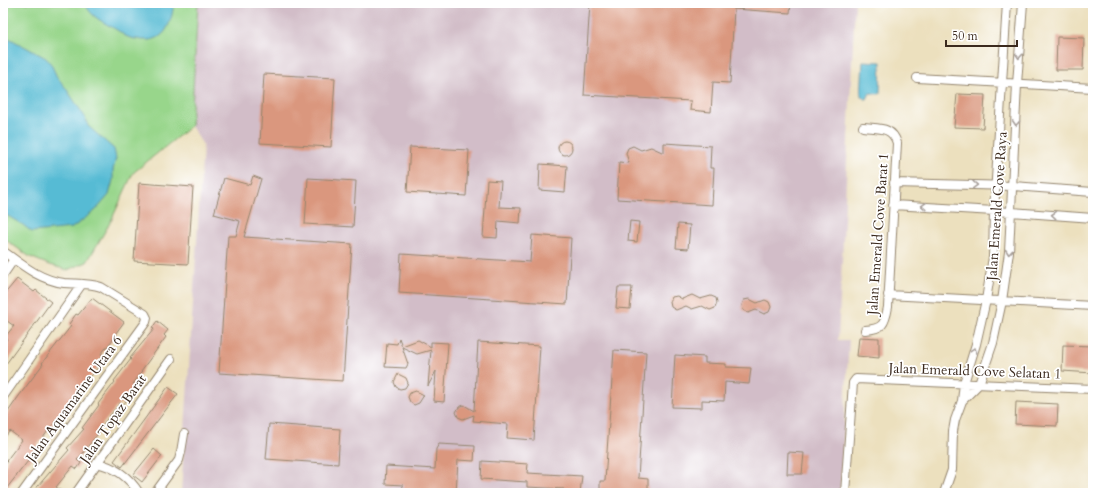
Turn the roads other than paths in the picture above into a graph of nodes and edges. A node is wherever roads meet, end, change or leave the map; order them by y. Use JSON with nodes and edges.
{"nodes":[{"id":1,"x":1007,"y":3,"type":"edge"},
{"id":2,"x":1023,"y":3,"type":"edge"},
{"id":3,"x":917,"y":78,"type":"dead end"},
{"id":4,"x":1002,"y":83,"type":"junction"},
{"id":5,"x":1017,"y":84,"type":"junction"},
{"id":6,"x":1093,"y":88,"type":"edge"},
{"id":7,"x":863,"y":127,"type":"dead end"},
{"id":8,"x":894,"y":183,"type":"junction"},
{"id":9,"x":995,"y":186,"type":"junction"},
{"id":10,"x":1013,"y":186,"type":"junction"},
{"id":11,"x":1093,"y":192,"type":"edge"},
{"id":12,"x":893,"y":205,"type":"junction"},
{"id":13,"x":994,"y":211,"type":"junction"},
{"id":14,"x":1011,"y":212,"type":"junction"},
{"id":15,"x":1093,"y":218,"type":"edge"},
{"id":16,"x":3,"y":251,"type":"edge"},
{"id":17,"x":14,"y":259,"type":"junction"},
{"id":18,"x":3,"y":274,"type":"edge"},
{"id":19,"x":82,"y":284,"type":"junction"},
{"id":20,"x":888,"y":295,"type":"junction"},
{"id":21,"x":986,"y":300,"type":"junction"},
{"id":22,"x":1002,"y":301,"type":"junction"},
{"id":23,"x":1093,"y":306,"type":"edge"},
{"id":24,"x":865,"y":330,"type":"dead end"},
{"id":25,"x":171,"y":359,"type":"dead end"},
{"id":26,"x":964,"y":383,"type":"junction"},
{"id":27,"x":979,"y":384,"type":"junction"},
{"id":28,"x":1093,"y":389,"type":"edge"},
{"id":29,"x":3,"y":397,"type":"edge"},
{"id":30,"x":962,"y":401,"type":"junction"},
{"id":31,"x":184,"y":434,"type":"dead end"},
{"id":32,"x":97,"y":463,"type":"junction"},
{"id":33,"x":22,"y":493,"type":"edge"},
{"id":34,"x":76,"y":493,"type":"edge"},
{"id":35,"x":139,"y":493,"type":"edge"},
{"id":36,"x":155,"y":493,"type":"edge"},
{"id":37,"x":845,"y":493,"type":"edge"},
{"id":38,"x":944,"y":493,"type":"edge"}],
"edges":[{"from":1,"to":4,"type":"street","name":"Jalan Emerald Cove Raya"},
{"from":2,"to":5,"type":"street","name":"Jalan Emerald Cove Raya","one_way":true},
{"from":3,"to":4,"type":"street"},
{"from":4,"to":5,"type":"street"},
{"from":4,"to":9,"type":"street","name":"Jalan Emerald Cove Raya"},
{"from":5,"to":6,"type":"street"},
{"from":5,"to":10,"type":"street","name":"Jalan Emerald Cove Raya","one_way":true},
{"from":7,"to":8,"type":"street","name":"Jalan Emerald Cove Barat 1"},
{"from":8,"to":9,"type":"street","one_way":true},
{"from":8,"to":12,"type":"street","name":"Jalan Emerald Cove Barat 1"},
{"from":9,"to":10,"type":"street"},
{"from":9,"to":13,"type":"street","name":"Jalan Emerald Cove Raya"},
{"from":10,"to":11,"type":"street"},
{"from":10,"to":14,"type":"street","name":"Jalan Emerald Cove Raya"},
{"from":13,"to":12,"type":"street","one_way":true},
{"from":12,"to":20,"type":"street","name":"Jalan Emerald Cove Barat 1"},
{"from":13,"to":14,"type":"street"},
{"from":13,"to":21,"type":"street","name":"Jalan Emerald Cove Raya"},
{"from":15,"to":14,"type":"street","one_way":true},
{"from":14,"to":22,"type":"street","name":"Jalan Emerald Cove Raya","one_way":true},
{"from":16,"to":17,"type":"street"},
{"from":17,"to":18,"type":"street"},
{"from":17,"to":19,"type":"street"},
{"from":19,"to":29,"type":"street"},
{"from":19,"to":33,"type":"street","name":"Jalan Aquamarine Utara 6"},
{"from":20,"to":21,"type":"street"},
{"from":20,"to":24,"type":"street","name":"Jalan Emerald Cove Barat 1"},
{"from":21,"to":22,"type":"street"},
{"from":26,"to":21,"type":"street","name":"Jalan Emerald Cove Raya","one_way":true},
{"from":22,"to":23,"type":"street"},
{"from":22,"to":27,"type":"street","name":"Jalan Emerald Cove Raya"},
{"from":25,"to":32,"type":"street","name":"Jalan Topaz Barat"},
{"from":26,"to":27,"type":"street","name":"Jalan Emerald Cove Selatan 1"},
{"from":26,"to":30,"type":"street","name":"Jalan Emerald Cove Raya"},
{"from":26,"to":37,"type":"street","name":"Jalan Emerald Cove Selatan 1"},
{"from":27,"to":28,"type":"street","name":"Jalan Emerald Cove Selatan 1"},
{"from":27,"to":30,"type":"street","name":"Jalan Emerald Cove Raya"},
{"from":30,"to":38,"type":"street","name":"Jalan Emerald Cove Raya"},
{"from":31,"to":36,"type":"street"},
{"from":32,"to":34,"type":"street","name":"Jalan Topaz Barat"},
{"from":32,"to":35,"type":"street"}]}
